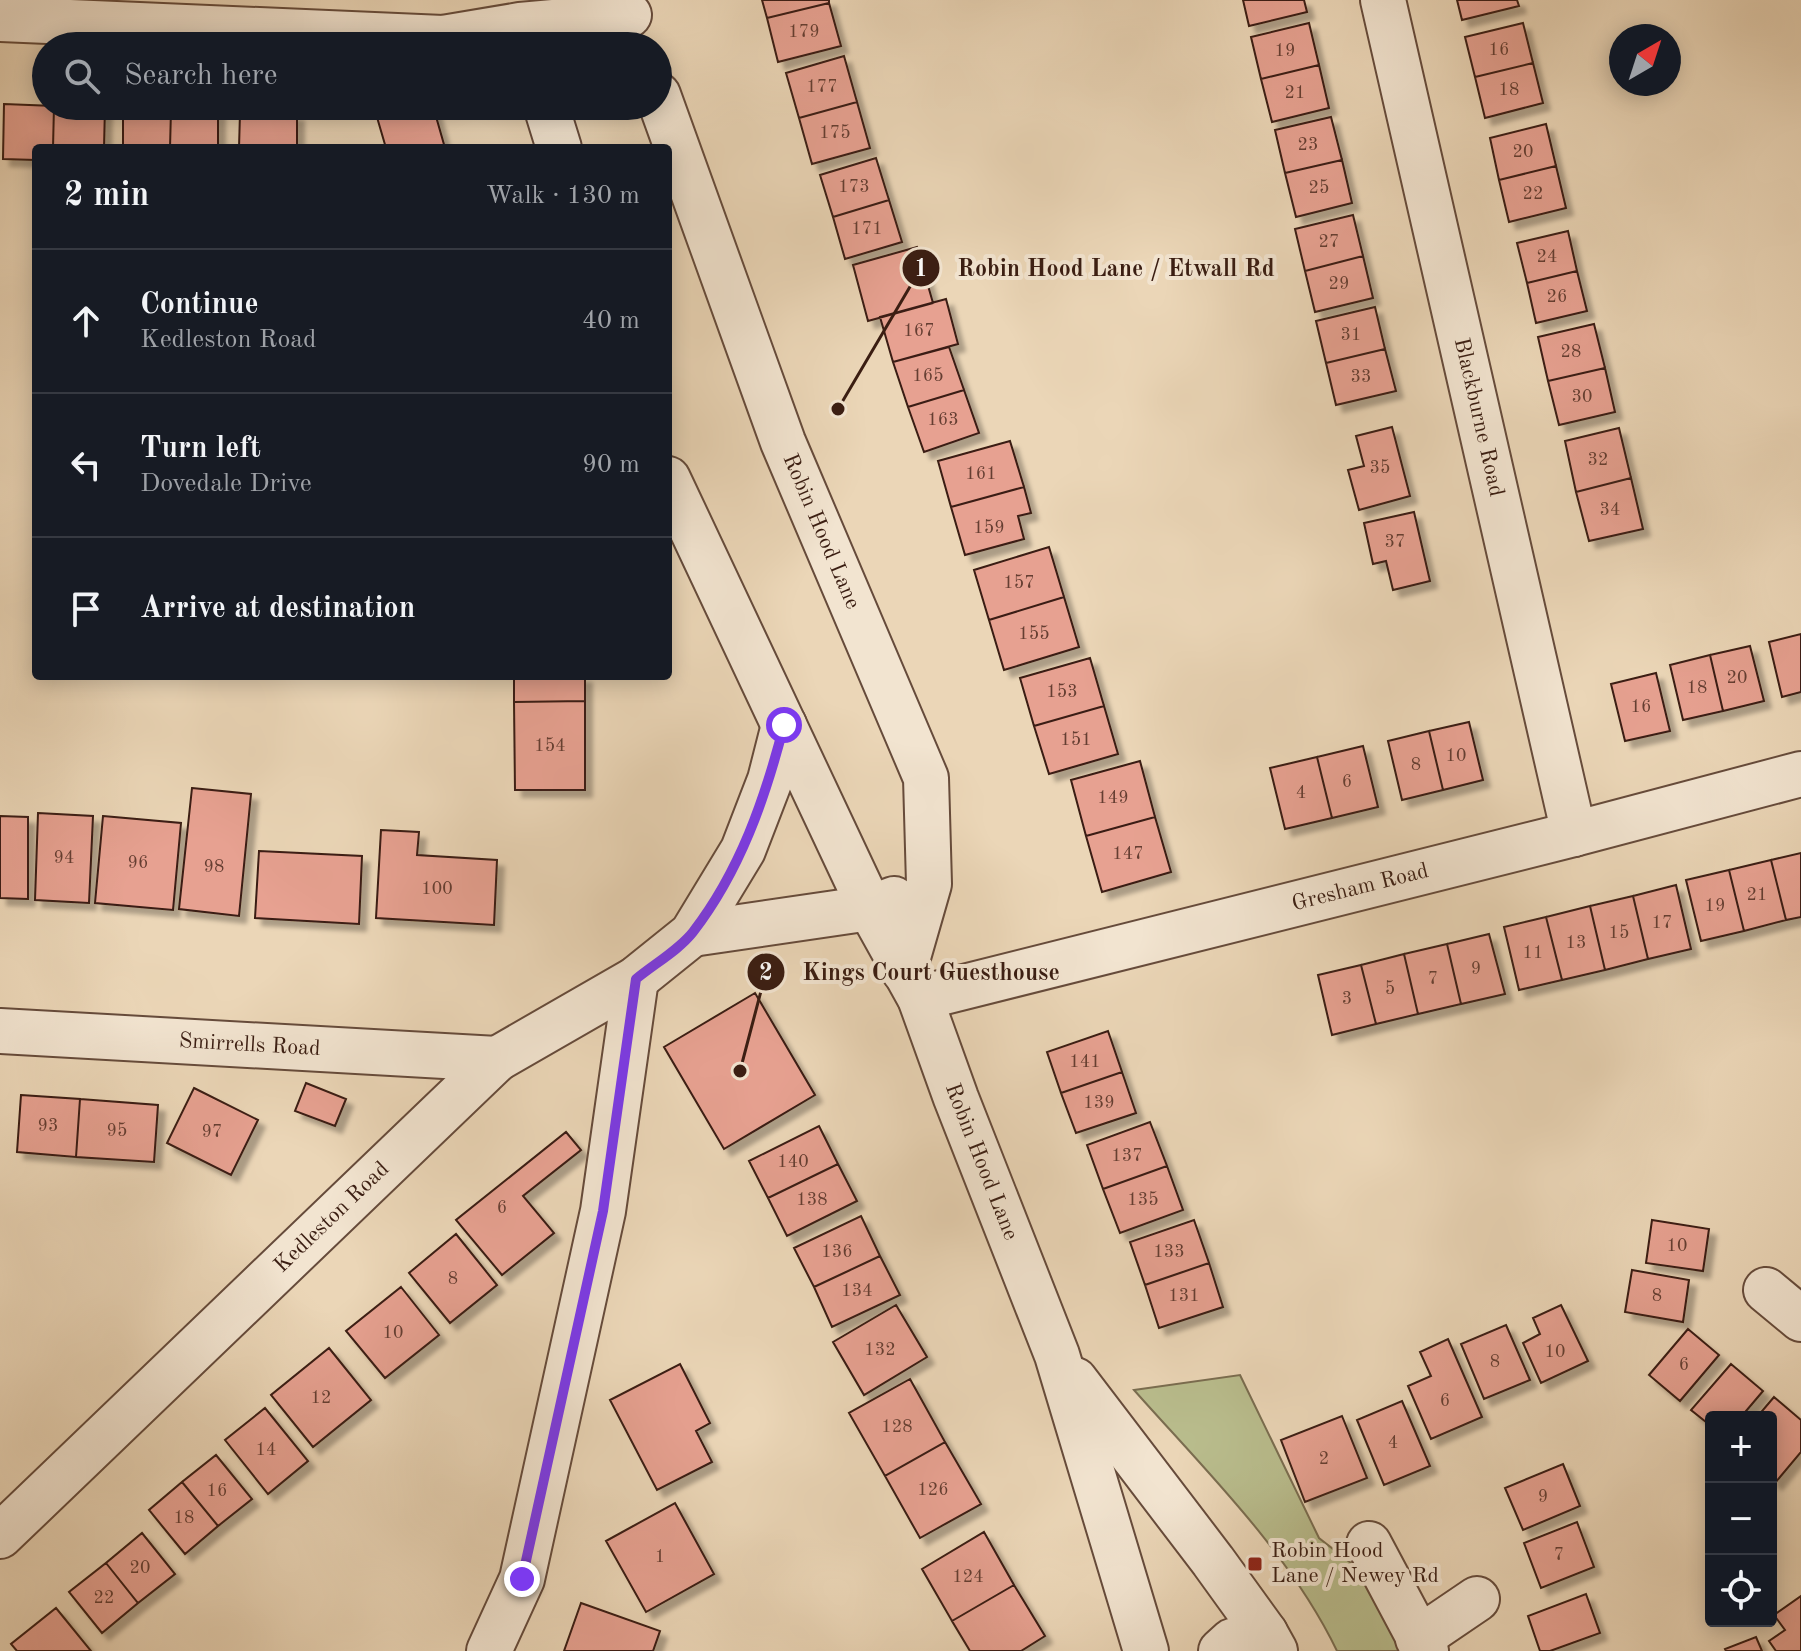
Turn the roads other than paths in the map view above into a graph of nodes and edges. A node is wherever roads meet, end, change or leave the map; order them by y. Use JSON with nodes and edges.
{"nodes":[{"id":1,"x":1383,"y":0,"type":"edge"},
{"id":2,"x":0,"y":19,"type":"edge"},
{"id":3,"x":632,"y":20,"type":"edge"},
{"id":4,"x":521,"y":24,"type":"edge"},
{"id":5,"x":303,"y":32,"type":"edge"},
{"id":6,"x":476,"y":32,"type":"edge"},
{"id":7,"x":550,"y":120,"type":"edge"},
{"id":8,"x":667,"y":120,"type":"edge"},
{"id":9,"x":558,"y":144,"type":"edge"},
{"id":10,"x":672,"y":487,"type":"edge"},
{"id":11,"x":784,"y":725,"type":"junction"},
{"id":12,"x":1801,"y":774,"type":"edge"},
{"id":13,"x":1574,"y":834,"type":"junction"},
{"id":14,"x":929,"y":884,"type":"junction"},
{"id":15,"x":870,"y":908,"type":"junction"},
{"id":16,"x":692,"y":934,"type":"junction"},
{"id":17,"x":636,"y":979,"type":"junction"},
{"id":18,"x":912,"y":984,"type":"junction"},
{"id":19,"x":0,"y":1031,"type":"edge"},
{"id":20,"x":497,"y":1059,"type":"junction"},
{"id":21,"x":1766,"y":1290,"type":"dead end"},
{"id":22,"x":1801,"y":1319,"type":"edge"},
{"id":23,"x":1057,"y":1355,"type":"junction"},
{"id":24,"x":0,"y":1536,"type":"edge"},
{"id":25,"x":1369,"y":1544,"type":"dead end"},
{"id":26,"x":1477,"y":1599,"type":"dead end"},
{"id":27,"x":1270,"y":1642,"type":"edge"},
{"id":28,"x":1422,"y":1645,"type":"edge"},
{"id":29,"x":489,"y":1651,"type":"edge"},
{"id":30,"x":1146,"y":1651,"type":"edge"},
{"id":31,"x":1221,"y":1651,"type":"edge"}],
"edges":[{"from":1,"to":13,"type":"street","name":"Blackburne Road"},
{"from":2,"to":5,"type":"street"},
{"from":3,"to":4,"type":"street"},
{"from":4,"to":6,"type":"street"},
{"from":7,"to":9,"type":"street"},
{"from":8,"to":14,"type":"street","name":"Robin Hood Lane"},
{"from":10,"to":11,"type":"street","name":"Robin Hood Lane"},
{"from":11,"to":15,"type":"street","name":"Robin Hood Lane"},
{"from":11,"to":16,"type":"street","name":"Kedleston Road"},
{"from":12,"to":13,"type":"street","name":"Gresham Road"},
{"from":13,"to":18,"type":"street","name":"Gresham Road"},
{"from":14,"to":15,"type":"street"},
{"from":14,"to":18,"type":"street","name":"Robin Hood Lane"},
{"from":15,"to":16,"type":"street"},
{"from":15,"to":18,"type":"street","name":"Robin Hood Lane"},
{"from":16,"to":17,"type":"street","name":"Kedleston Road"},
{"from":17,"to":20,"type":"street","name":"Kedleston Road"},
{"from":17,"to":29,"type":"street"},
{"from":18,"to":23,"type":"street","name":"Robin Hood Lane"},
{"from":19,"to":20,"type":"street","name":"Smirrells Road"},
{"from":20,"to":24,"type":"street","name":"Kedleston Road"},
{"from":21,"to":22,"type":"street"},
{"from":23,"to":27,"type":"street","name":"Robin Hood Lane"},
{"from":23,"to":30,"type":"street","name":"Robin Hood Lane"},
{"from":25,"to":28,"type":"street"},
{"from":26,"to":28,"type":"street"},
{"from":27,"to":31,"type":"street"}]}
